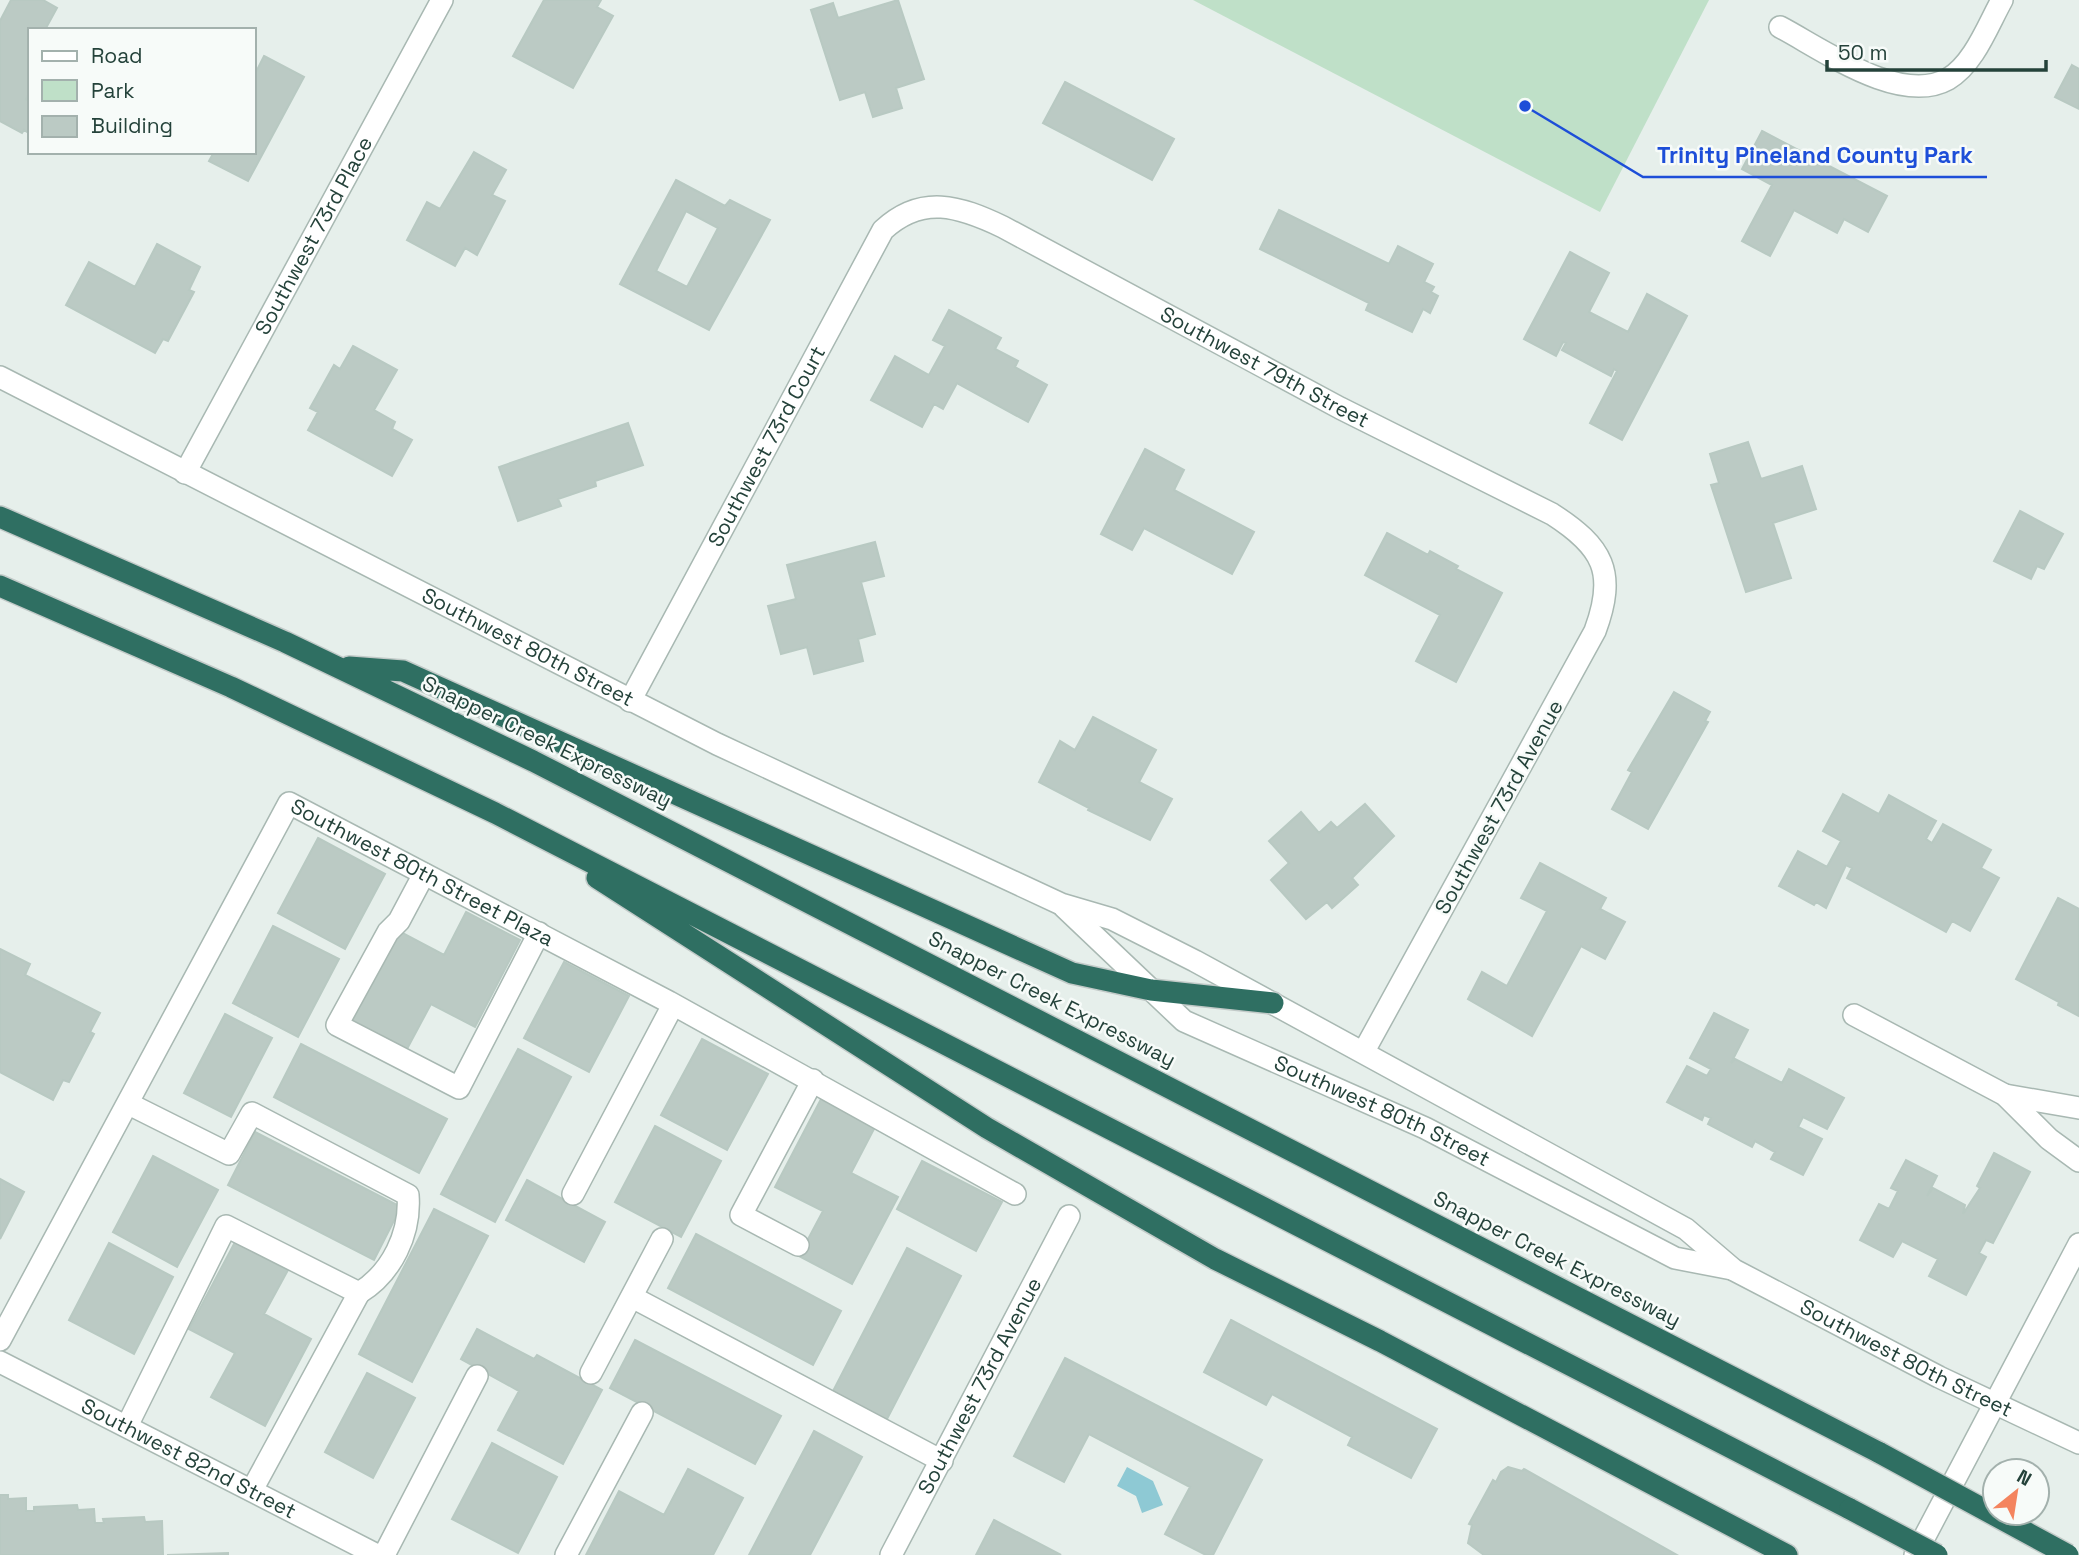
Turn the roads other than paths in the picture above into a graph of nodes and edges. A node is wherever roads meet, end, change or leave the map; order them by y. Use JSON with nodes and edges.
{"nodes":[{"id":1,"x":442,"y":0,"type":"edge"},
{"id":2,"x":2002,"y":0,"type":"edge"},
{"id":3,"x":1780,"y":27,"type":"dead end"},
{"id":4,"x":917,"y":208,"type":"joint"},
{"id":5,"x":0,"y":377,"type":"edge"},
{"id":6,"x":184,"y":473,"type":"junction"},
{"id":7,"x":0,"y":517,"type":"edge"},
{"id":8,"x":1600,"y":556,"type":"joint"},
{"id":9,"x":0,"y":586,"type":"edge"},
{"id":10,"x":336,"y":666,"type":"junction"},
{"id":11,"x":630,"y":701,"type":"junction"},
{"id":12,"x":495,"y":813,"type":"junction"},
{"id":13,"x":424,"y":874,"type":"junction"},
{"id":14,"x":1062,"y":904,"type":"junction"},
{"id":15,"x":539,"y":933,"type":"junction"},
{"id":16,"x":1151,"y":990,"type":"junction"},
{"id":17,"x":1273,"y":1003,"type":"junction"},
{"id":18,"x":673,"y":1004,"type":"junction"},
{"id":19,"x":1854,"y":1015,"type":"dead end"},
{"id":20,"x":1364,"y":1051,"type":"junction"},
{"id":21,"x":813,"y":1080,"type":"junction"},
{"id":22,"x":2005,"y":1096,"type":"junction"},
{"id":23,"x":129,"y":1104,"type":"junction"},
{"id":24,"x":2074,"y":1107,"type":"edge"},
{"id":25,"x":2049,"y":1139,"type":"junction"},
{"id":26,"x":2079,"y":1161,"type":"edge"},
{"id":27,"x":573,"y":1194,"type":"dead end"},
{"id":28,"x":1015,"y":1194,"type":"dead end"},
{"id":29,"x":1069,"y":1216,"type":"dead end"},
{"id":30,"x":662,"y":1238,"type":"dead end"},
{"id":31,"x":2079,"y":1244,"type":"edge"},
{"id":32,"x":799,"y":1245,"type":"dead end"},
{"id":33,"x":1734,"y":1270,"type":"junction"},
{"id":34,"x":359,"y":1293,"type":"junction"},
{"id":35,"x":632,"y":1297,"type":"junction"},
{"id":36,"x":0,"y":1340,"type":"edge"},
{"id":37,"x":0,"y":1362,"type":"edge"},
{"id":38,"x":591,"y":1373,"type":"dead end"},
{"id":39,"x":477,"y":1376,"type":"dead end"},
{"id":40,"x":1995,"y":1403,"type":"junction"},
{"id":41,"x":642,"y":1413,"type":"dead end"},
{"id":42,"x":127,"y":1426,"type":"junction"},
{"id":43,"x":2079,"y":1443,"type":"edge"},
{"id":44,"x":942,"y":1461,"type":"junction"},
{"id":45,"x":252,"y":1490,"type":"junction"},
{"id":46,"x":377,"y":1555,"type":"edge"},
{"id":47,"x":384,"y":1555,"type":"edge"},
{"id":48,"x":566,"y":1555,"type":"edge"},
{"id":49,"x":891,"y":1555,"type":"edge"},
{"id":50,"x":1787,"y":1555,"type":"edge"},
{"id":51,"x":1915,"y":1555,"type":"edge"},
{"id":52,"x":1937,"y":1555,"type":"edge"},
{"id":53,"x":2068,"y":1555,"type":"edge"}],
"edges":[{"from":1,"to":6,"type":"street","name":"Southwest 73rd Place"},
{"from":2,"to":3,"type":"street"},
{"from":4,"to":8,"type":"street","name":"Southwest 79th Street"},
{"from":4,"to":11,"type":"street","name":"Southwest 73rd Court"},
{"from":5,"to":6,"type":"street","name":"Southwest 80th Street"},
{"from":6,"to":11,"type":"street","name":"Southwest 80th Street"},
{"from":7,"to":10,"type":"highway","name":"Snapper Creek Expressway"},
{"from":8,"to":20,"type":"street","name":"Southwest 73rd Avenue"},
{"from":9,"to":12,"type":"highway"},
{"from":10,"to":16,"type":"highway"},
{"from":10,"to":53,"type":"highway","name":"Snapper Creek Expressway","bridge":true},
{"from":11,"to":14,"type":"street","name":"Southwest 80th Street"},
{"from":12,"to":50,"type":"highway"},
{"from":12,"to":52,"type":"highway","bridge":true},
{"from":13,"to":15,"type":"street","name":"Southwest 80th Street Plaza"},
{"from":13,"to":15,"type":"street"},
{"from":13,"to":23,"type":"street","name":"Southwest 80th Street Plaza"},
{"from":14,"to":16,"type":"street","name":"Southwest 80th Street"},
{"from":14,"to":17,"type":"street","name":"Southwest 80th Street"},
{"from":15,"to":18,"type":"street","name":"Southwest 80th Street Plaza"},
{"from":16,"to":17,"type":"highway"},
{"from":16,"to":33,"type":"street","name":"Southwest 80th Street"},
{"from":17,"to":20,"type":"street","name":"Southwest 80th Street"},
{"from":18,"to":21,"type":"street","name":"Southwest 80th Street Plaza"},
{"from":18,"to":27,"type":"street"},
{"from":19,"to":22,"type":"street"},
{"from":20,"to":33,"type":"street","name":"Southwest 80th Street"},
{"from":21,"to":28,"type":"street","name":"Southwest 80th Street Plaza"},
{"from":21,"to":32,"type":"street"},
{"from":22,"to":24,"type":"street"},
{"from":22,"to":25,"type":"street"},
{"from":23,"to":34,"type":"street"},
{"from":23,"to":36,"type":"street","name":"Southwest 80th Street Plaza"},
{"from":24,"to":25,"type":"street"},
{"from":25,"to":26,"type":"street"},
{"from":29,"to":44,"type":"street","name":"Southwest 73rd Avenue"},
{"from":30,"to":35,"type":"street"},
{"from":31,"to":40,"type":"street"},
{"from":33,"to":40,"type":"street","name":"Southwest 80th Street"},
{"from":34,"to":42,"type":"street"},
{"from":34,"to":45,"type":"street"},
{"from":35,"to":38,"type":"street"},
{"from":35,"to":44,"type":"street"},
{"from":37,"to":42,"type":"street","name":"Southwest 82nd Street"},
{"from":39,"to":47,"type":"street"},
{"from":40,"to":43,"type":"street","name":"Southwest 80th Street"},
{"from":40,"to":51,"type":"street"},
{"from":41,"to":48,"type":"street"},
{"from":42,"to":45,"type":"street","name":"Southwest 82nd Street"},
{"from":44,"to":49,"type":"street","name":"Southwest 73rd Avenue"},
{"from":45,"to":46,"type":"street","name":"Southwest 82nd Street"}]}
